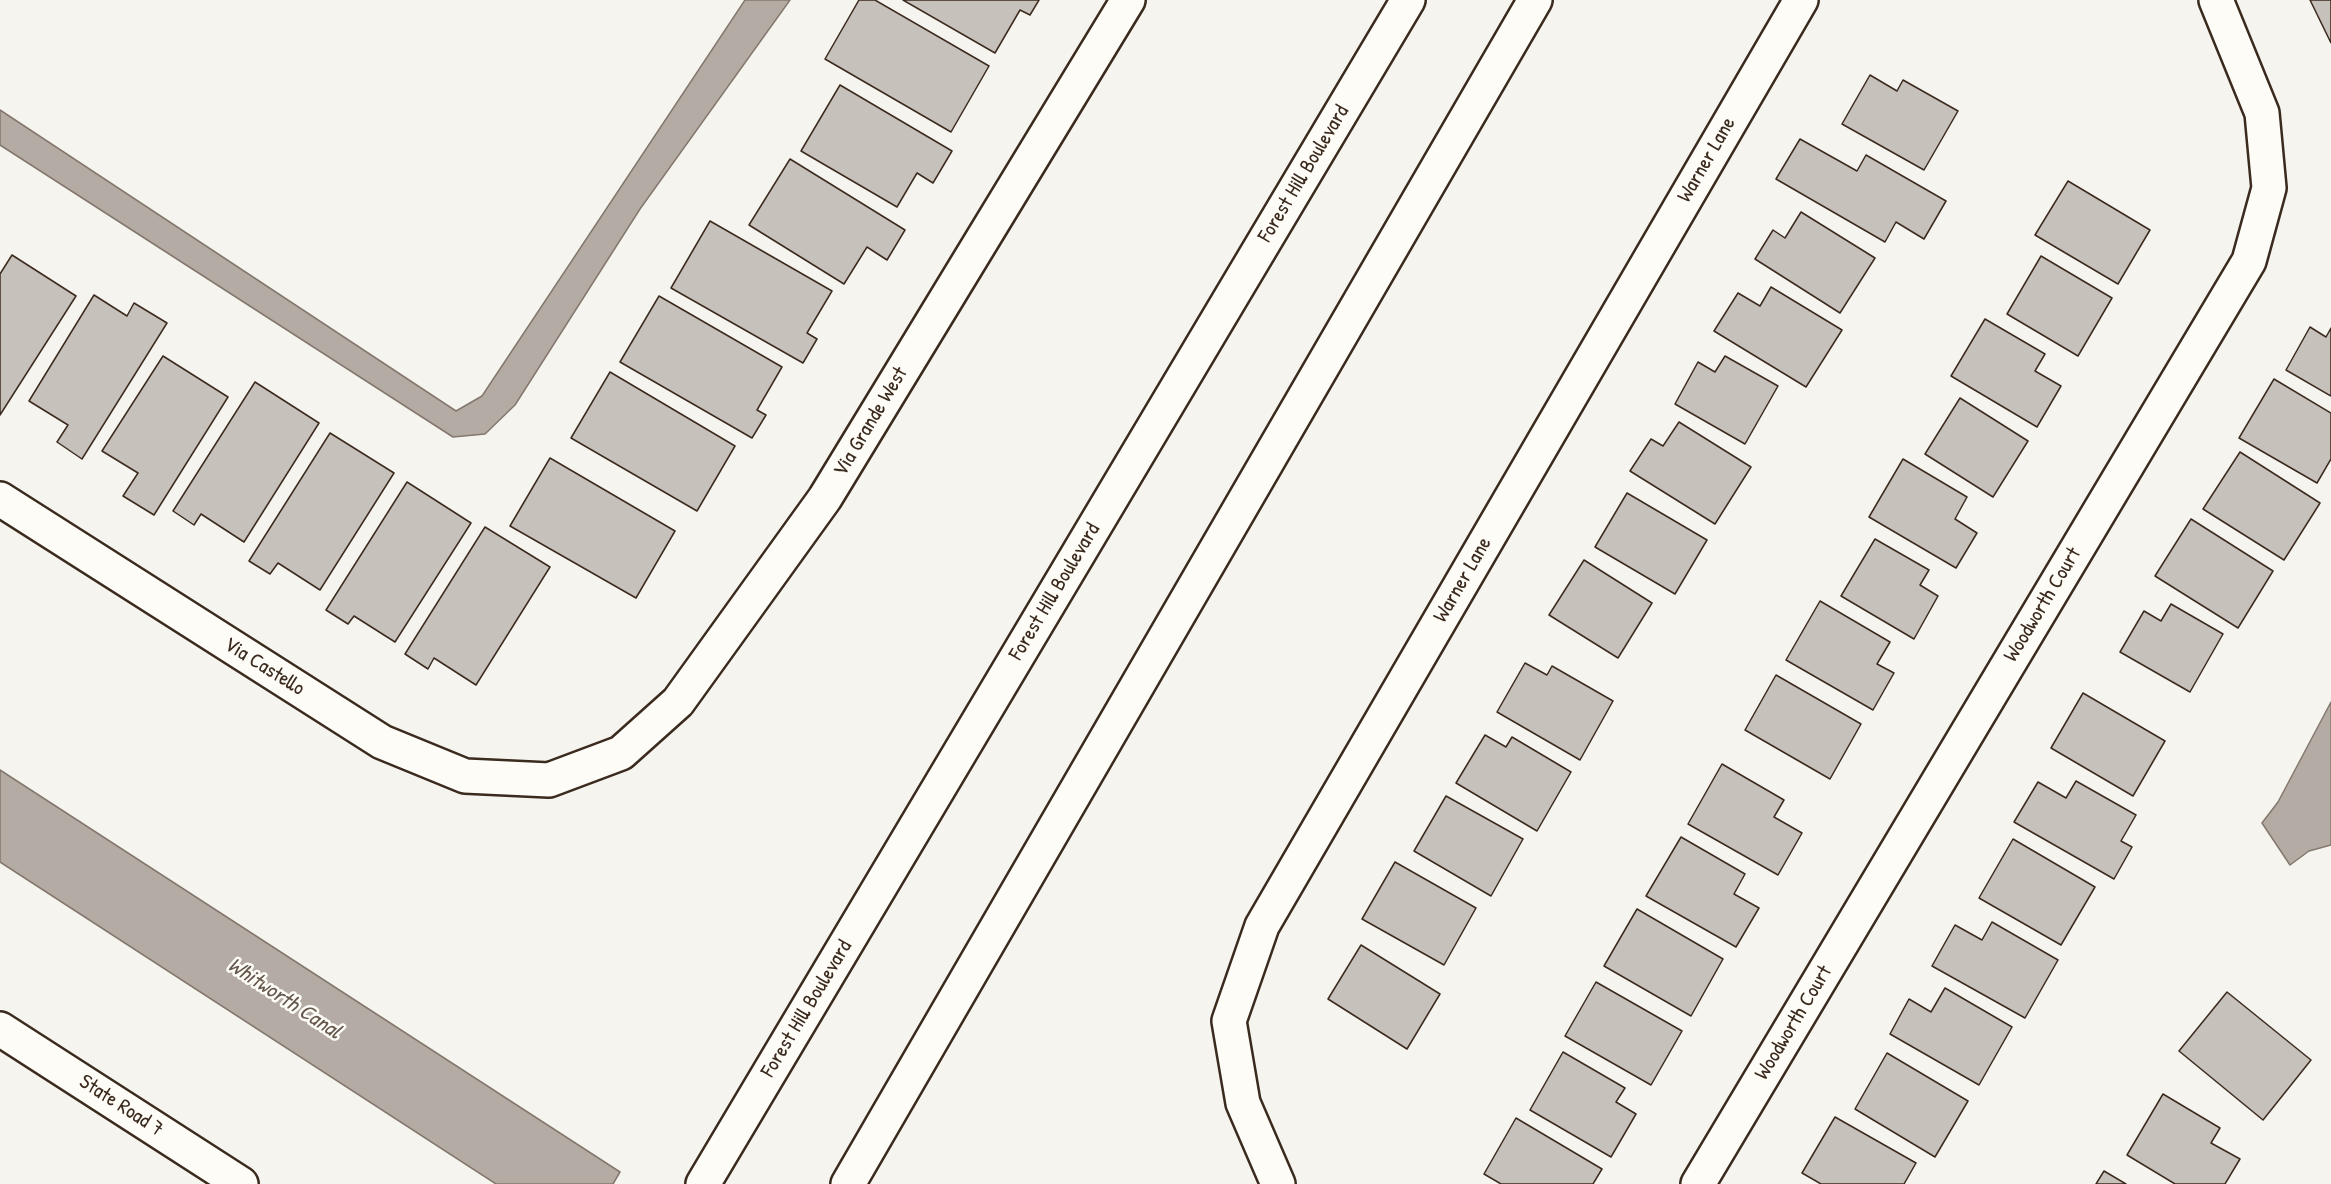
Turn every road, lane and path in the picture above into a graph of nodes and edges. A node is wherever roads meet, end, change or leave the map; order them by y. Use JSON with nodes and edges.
{"nodes":[{"id":1,"x":1128,"y":0,"type":"edge"},
{"id":2,"x":1408,"y":0,"type":"edge"},
{"id":3,"x":1535,"y":0,"type":"edge"},
{"id":4,"x":1801,"y":0,"type":"edge"},
{"id":5,"x":2216,"y":0,"type":"edge"},
{"id":6,"x":0,"y":499,"type":"edge"},
{"id":7,"x":549,"y":780,"type":"joint"},
{"id":8,"x":0,"y":1029,"type":"edge"},
{"id":9,"x":241,"y":1184,"type":"edge"},
{"id":10,"x":703,"y":1184,"type":"edge"},
{"id":11,"x":848,"y":1184,"type":"edge"},
{"id":12,"x":1278,"y":1184,"type":"edge"},
{"id":13,"x":1698,"y":1184,"type":"edge"}],
"edges":[{"from":1,"to":7,"type":"street","name":"Via Grande West"},
{"from":2,"to":10,"type":"street","name":"Forest Hill Boulevard"},
{"from":3,"to":11,"type":"street"},
{"from":4,"to":12,"type":"street","name":"Warner Lane"},
{"from":5,"to":13,"type":"street","name":"Woodworth Court"},
{"from":6,"to":7,"type":"street","name":"Via Castello"},
{"from":8,"to":9,"type":"street","name":"State Road 7"}]}
